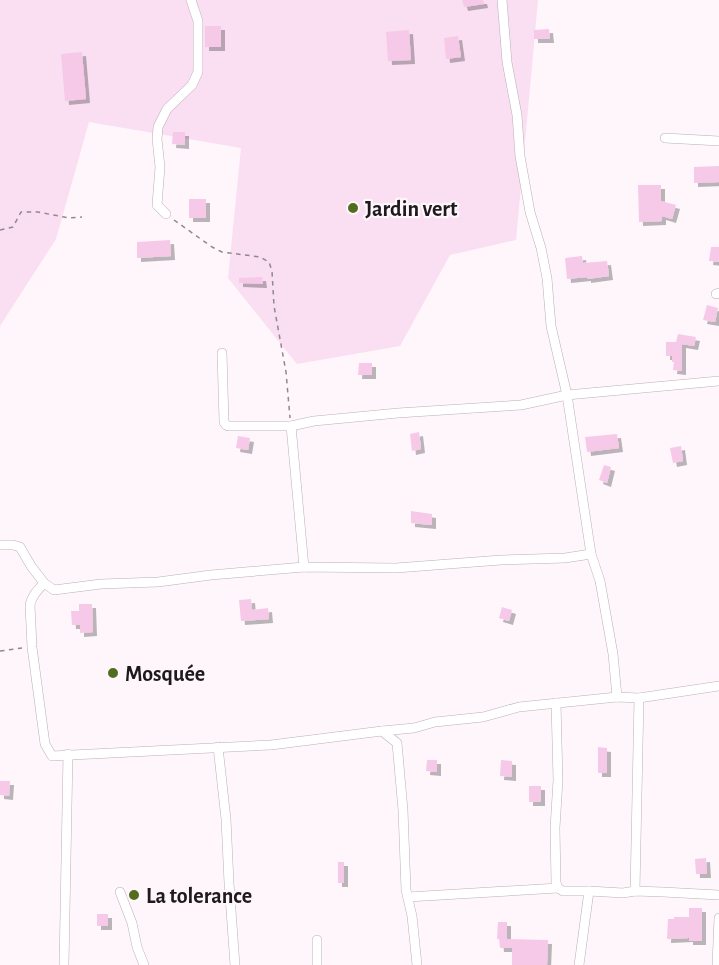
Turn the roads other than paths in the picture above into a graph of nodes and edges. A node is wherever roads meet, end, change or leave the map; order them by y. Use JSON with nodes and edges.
{"nodes":[{"id":1,"x":191,"y":0,"type":"edge"},
{"id":2,"x":502,"y":0,"type":"edge"},
{"id":3,"x":665,"y":138,"type":"dead end"},
{"id":4,"x":719,"y":141,"type":"edge"},
{"id":5,"x":165,"y":214,"type":"road end"},
{"id":6,"x":222,"y":353,"type":"dead end"},
{"id":7,"x":719,"y":381,"type":"edge"},
{"id":8,"x":567,"y":396,"type":"junction"},
{"id":9,"x":291,"y":426,"type":"junction"},
{"id":10,"x":0,"y":545,"type":"edge"},
{"id":11,"x":591,"y":554,"type":"junction"},
{"id":12,"x":304,"y":567,"type":"junction"},
{"id":13,"x":44,"y":584,"type":"junction"},
{"id":14,"x":719,"y":686,"type":"edge"},
{"id":15,"x":617,"y":697,"type":"junction"},
{"id":16,"x":639,"y":698,"type":"junction"},
{"id":17,"x":556,"y":703,"type":"junction"},
{"id":18,"x":414,"y":728,"type":"junction"},
{"id":19,"x":382,"y":731,"type":"junction"},
{"id":20,"x":397,"y":743,"type":"junction"},
{"id":21,"x":218,"y":747,"type":"junction"},
{"id":22,"x":68,"y":754,"type":"junction"},
{"id":23,"x":558,"y":888,"type":"junction"},
{"id":24,"x":589,"y":891,"type":"junction"},
{"id":25,"x":635,"y":891,"type":"junction"},
{"id":26,"x":120,"y":892,"type":"dead end"},
{"id":27,"x":719,"y":895,"type":"edge"},
{"id":28,"x":408,"y":897,"type":"junction"},
{"id":29,"x":719,"y":918,"type":"edge"},
{"id":30,"x":317,"y":940,"type":"dead end"},
{"id":31,"x":64,"y":965,"type":"edge"},
{"id":32,"x":144,"y":965,"type":"edge"},
{"id":33,"x":236,"y":965,"type":"edge"},
{"id":34,"x":317,"y":965,"type":"edge"},
{"id":35,"x":417,"y":965,"type":"edge"},
{"id":36,"x":579,"y":965,"type":"edge"},
{"id":37,"x":717,"y":965,"type":"edge"}],
"edges":[{"from":1,"to":5,"type":"street"},
{"from":2,"to":8,"type":"street"},
{"from":3,"to":4,"type":"street"},
{"from":6,"to":9,"type":"street"},
{"from":7,"to":8,"type":"street"},
{"from":8,"to":9,"type":"street"},
{"from":8,"to":11,"type":"street"},
{"from":9,"to":12,"type":"street"},
{"from":10,"to":13,"type":"street"},
{"from":11,"to":12,"type":"street"},
{"from":11,"to":15,"type":"street"},
{"from":12,"to":13,"type":"street"},
{"from":13,"to":22,"type":"street"},
{"from":14,"to":16,"type":"street"},
{"from":15,"to":16,"type":"street"},
{"from":15,"to":17,"type":"street"},
{"from":16,"to":25,"type":"street"},
{"from":17,"to":18,"type":"street"},
{"from":17,"to":23,"type":"street"},
{"from":18,"to":19,"type":"street"},
{"from":18,"to":20,"type":"street"},
{"from":19,"to":20,"type":"street"},
{"from":19,"to":21,"type":"street"},
{"from":20,"to":28,"type":"street"},
{"from":21,"to":22,"type":"street"},
{"from":21,"to":33,"type":"street"},
{"from":22,"to":31,"type":"street"},
{"from":23,"to":24,"type":"street"},
{"from":23,"to":28,"type":"street"},
{"from":24,"to":25,"type":"street"},
{"from":24,"to":36,"type":"street"},
{"from":25,"to":27,"type":"street"},
{"from":26,"to":32,"type":"street"},
{"from":28,"to":35,"type":"street"},
{"from":29,"to":37,"type":"street"},
{"from":30,"to":34,"type":"street"}]}
